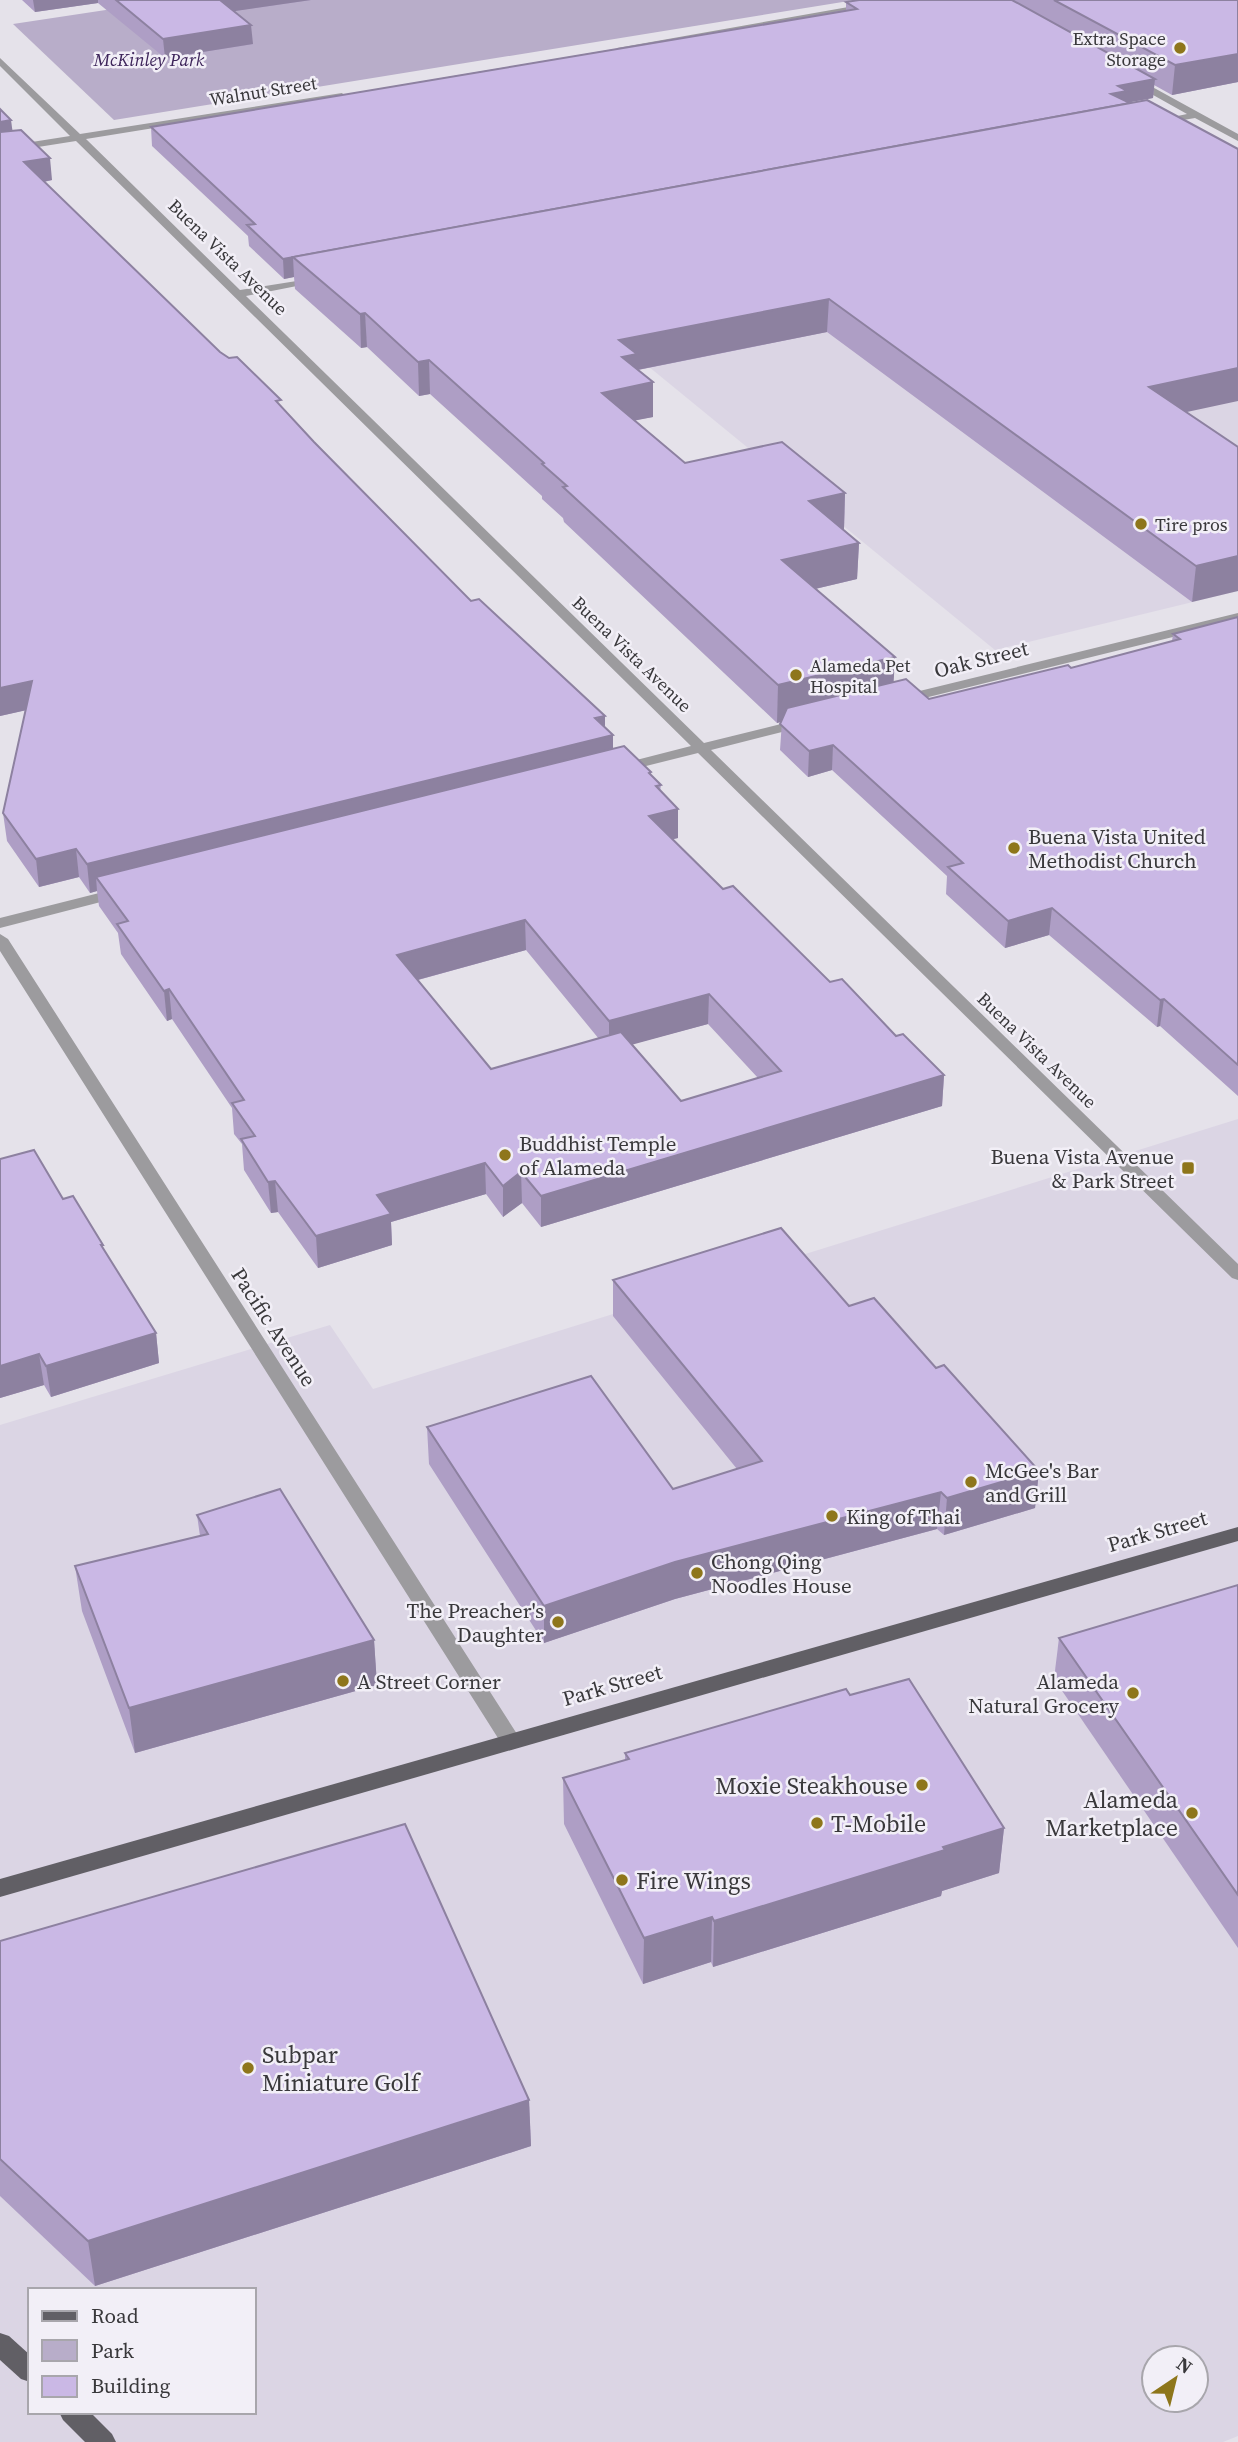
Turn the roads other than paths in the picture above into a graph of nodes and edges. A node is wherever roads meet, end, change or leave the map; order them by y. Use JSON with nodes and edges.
{"nodes":[{"id":1,"x":904,"y":0,"type":"edge"},
{"id":2,"x":617,"y":49,"type":"edge"},
{"id":3,"x":0,"y":61,"type":"edge"},
{"id":4,"x":1124,"y":75,"type":"edge"},
{"id":5,"x":344,"y":94,"type":"edge"},
{"id":6,"x":1197,"y":116,"type":"junction"},
{"id":7,"x":1141,"y":126,"type":"edge"},
{"id":8,"x":77,"y":137,"type":"junction"},
{"id":9,"x":1238,"y":138,"type":"edge"},
{"id":10,"x":0,"y":150,"type":"edge"},
{"id":11,"x":335,"y":276,"type":"edge"},
{"id":12,"x":239,"y":294,"type":"junction"},
{"id":13,"x":1238,"y":617,"type":"edge"},
{"id":14,"x":883,"y":704,"type":"edge"},
{"id":15,"x":816,"y":720,"type":"edge"},
{"id":16,"x":701,"y":748,"type":"junction"},
{"id":17,"x":600,"y":773,"type":"edge"},
{"id":18,"x":133,"y":890,"type":"edge"},
{"id":19,"x":0,"y":923,"type":"edge"},
{"id":20,"x":0,"y":939,"type":"edge"},
{"id":21,"x":1238,"y":1274,"type":"edge"},
{"id":22,"x":1238,"y":1534,"type":"edge"},
{"id":23,"x":510,"y":1740,"type":"junction"},
{"id":24,"x":0,"y":1888,"type":"edge"},
{"id":25,"x":0,"y":2344,"type":"edge"},
{"id":26,"x":28,"y":2369,"type":"edge"},
{"id":27,"x":74,"y":2414,"type":"edge"},
{"id":28,"x":103,"y":2442,"type":"edge"}],
"edges":[{"from":1,"to":2,"type":"street"},
{"from":3,"to":8,"type":"street","name":"Buena Vista Avenue"},
{"from":4,"to":6,"type":"street"},
{"from":5,"to":8,"type":"street","name":"Walnut Street"},
{"from":6,"to":7,"type":"street"},
{"from":6,"to":9,"type":"street"},
{"from":8,"to":10,"type":"street","name":"Walnut Street"},
{"from":8,"to":12,"type":"street","name":"Buena Vista Avenue"},
{"from":11,"to":12,"type":"street"},
{"from":12,"to":16,"type":"street","name":"Buena Vista Avenue"},
{"from":13,"to":14,"type":"street","name":"Oak Street"},
{"from":15,"to":16,"type":"street"},
{"from":16,"to":17,"type":"street"},
{"from":16,"to":21,"type":"street","name":"Buena Vista Avenue"},
{"from":18,"to":19,"type":"street"},
{"from":20,"to":23,"type":"street","name":"Pacific Avenue"},
{"from":22,"to":23,"type":"main road","name":"Park Street"},
{"from":23,"to":24,"type":"main road","name":"Park Street"},
{"from":25,"to":26,"type":"main road"},
{"from":27,"to":28,"type":"main road"}]}
